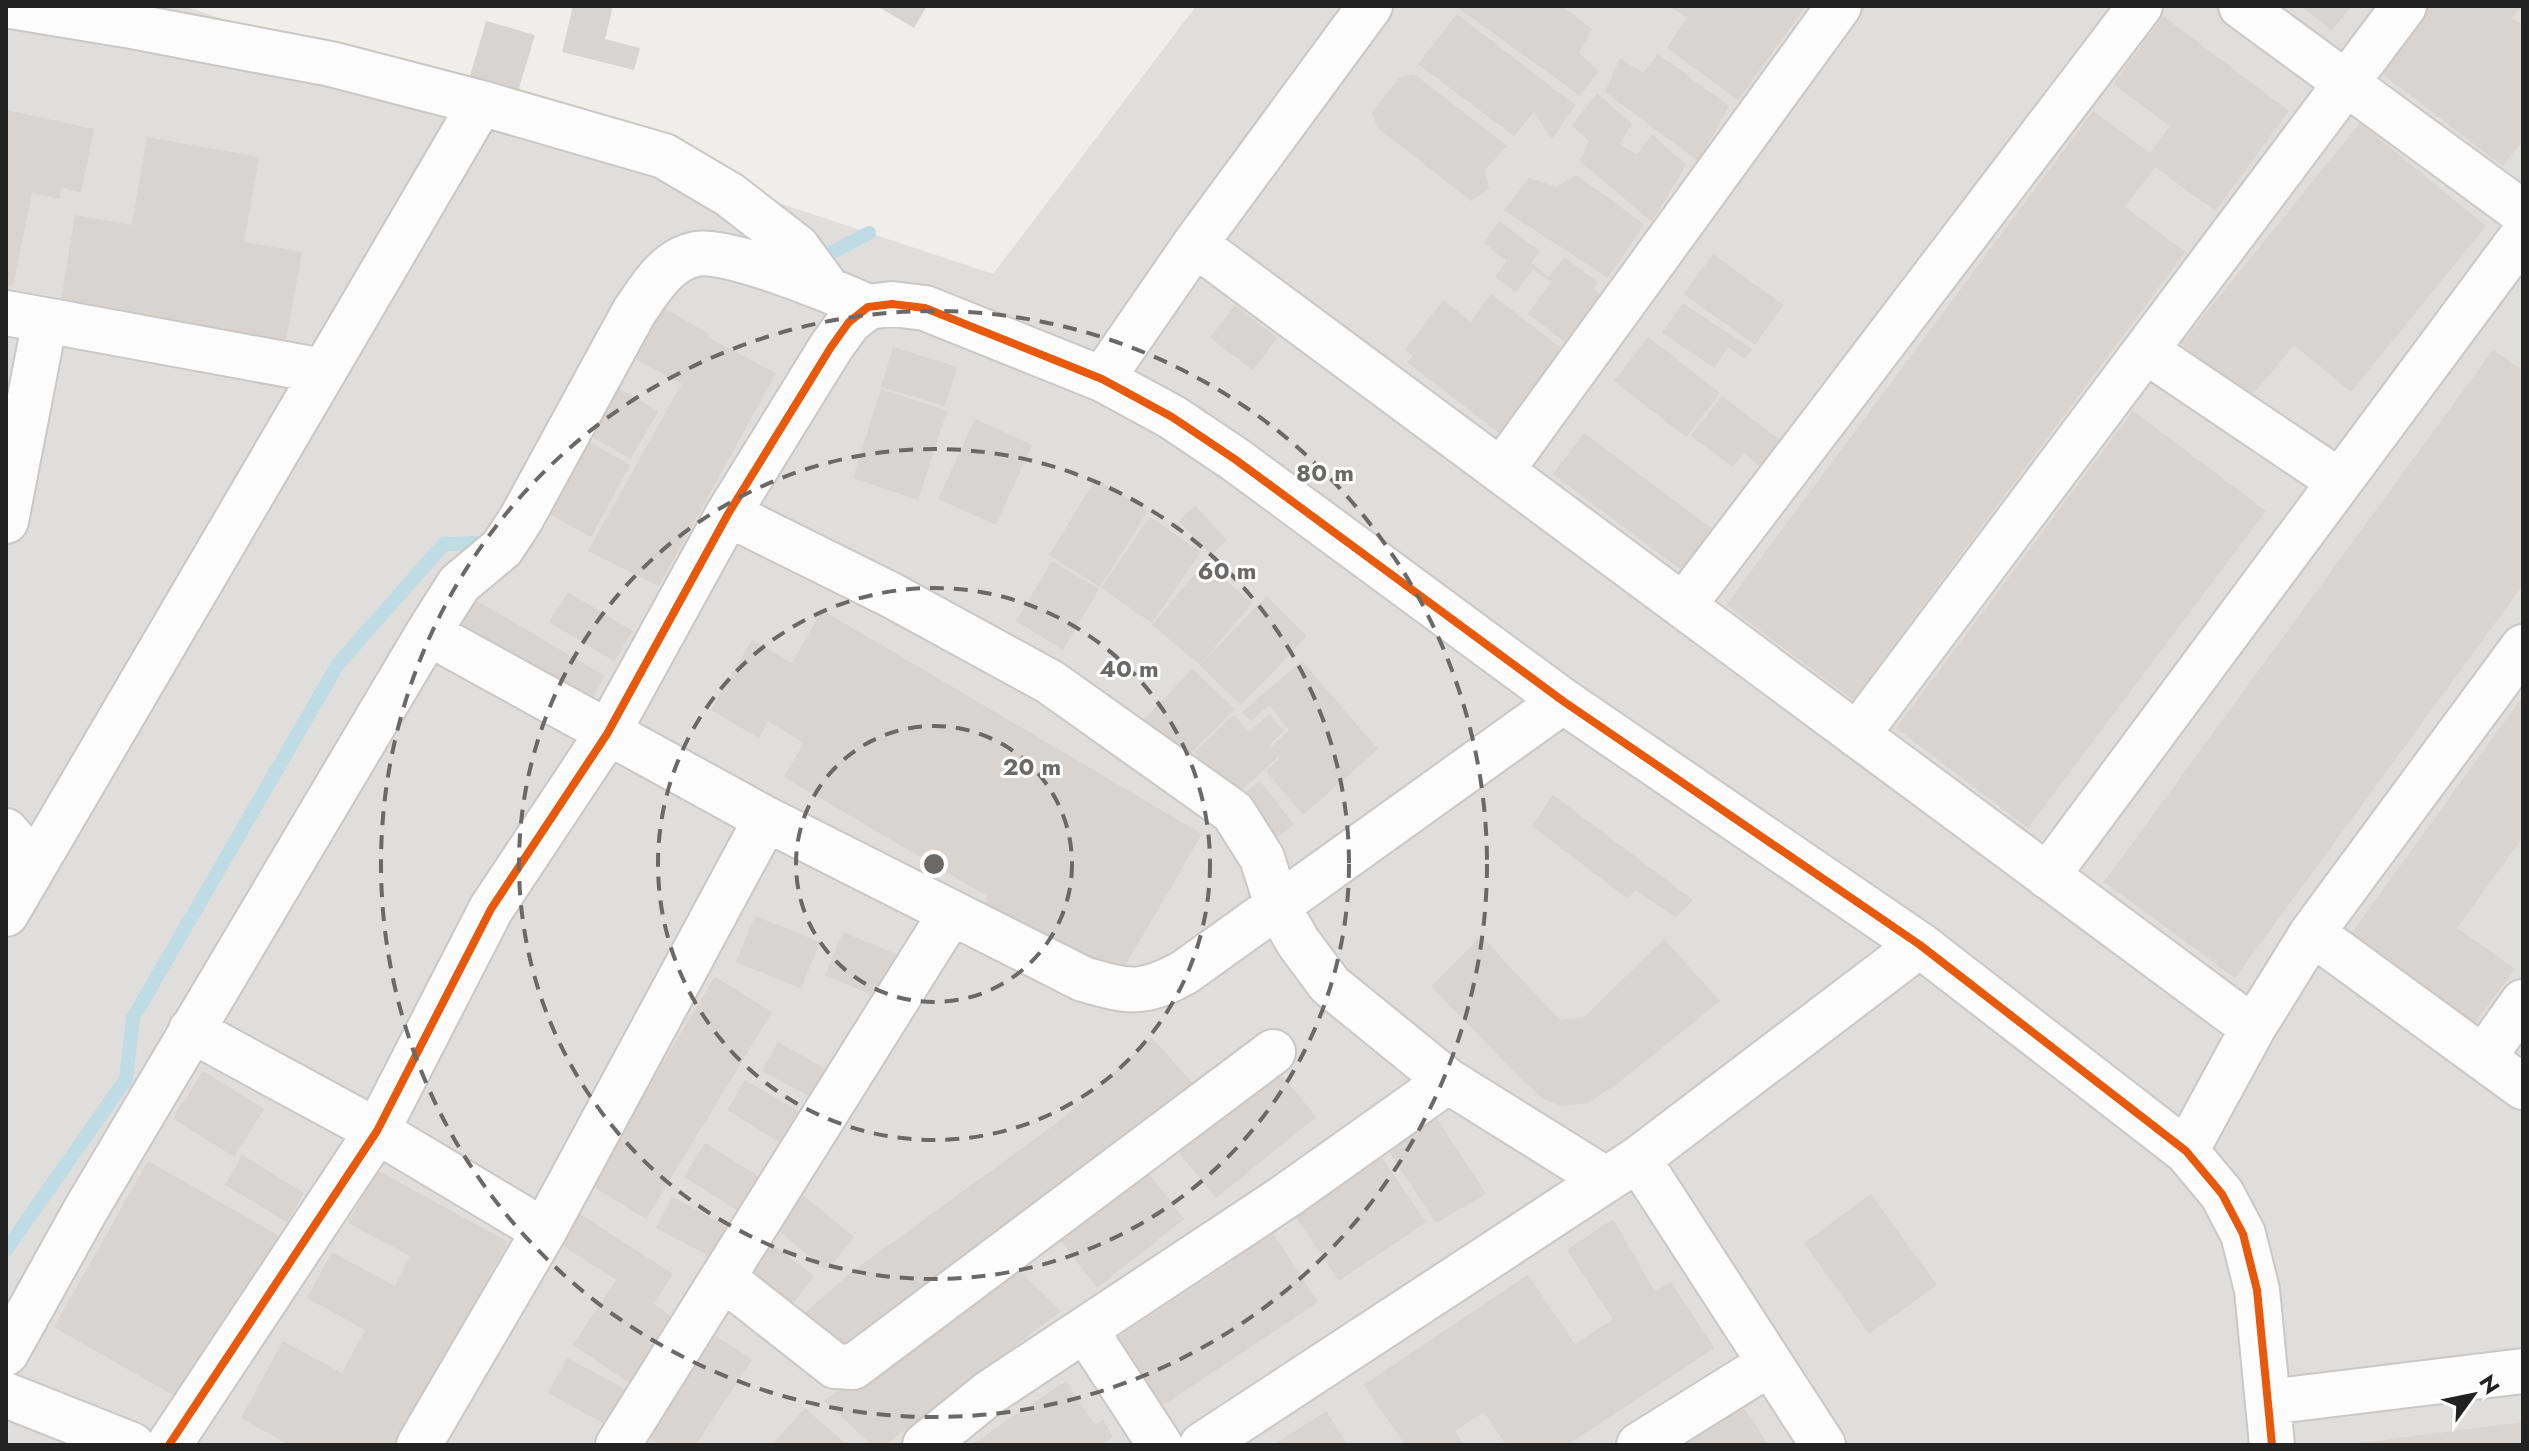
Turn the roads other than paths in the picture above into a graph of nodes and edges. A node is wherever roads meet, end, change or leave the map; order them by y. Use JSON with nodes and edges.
{"nodes":[{"id":1,"x":11,"y":6,"type":"edge"},
{"id":2,"x":1370,"y":6,"type":"edge"},
{"id":3,"x":1839,"y":6,"type":"edge"},
{"id":4,"x":2140,"y":6,"type":"edge"},
{"id":5,"x":2241,"y":6,"type":"edge"},
{"id":6,"x":2404,"y":6,"type":"edge"},
{"id":7,"x":2347,"y":84,"type":"junction"},
{"id":8,"x":481,"y":103,"type":"junction"},
{"id":9,"x":2523,"y":213,"type":"edge"},
{"id":10,"x":2523,"y":235,"type":"edge"},
{"id":11,"x":1195,"y":244,"type":"junction"},
{"id":12,"x":827,"y":288,"type":"junction"},
{"id":13,"x":868,"y":307,"type":"junction"},
{"id":14,"x":25,"y":317,"type":"edge"},
{"id":15,"x":2146,"y":351,"type":"junction"},
{"id":16,"x":322,"y":371,"type":"junction"},
{"id":17,"x":1102,"y":379,"type":"junction"},
{"id":18,"x":1501,"y":471,"type":"junction"},
{"id":19,"x":2339,"y":481,"type":"junction"},
{"id":20,"x":728,"y":514,"type":"junction"},
{"id":21,"x":6,"y":521,"type":"edge"},
{"id":22,"x":1683,"y":606,"type":"junction"},
{"id":23,"x":428,"y":633,"type":"junction"},
{"id":24,"x":2523,"y":647,"type":"edge"},
{"id":25,"x":1563,"y":701,"type":"junction"},
{"id":26,"x":607,"y":734,"type":"junction"},
{"id":27,"x":1857,"y":735,"type":"junction"},
{"id":28,"x":766,"y":819,"type":"junction"},
{"id":29,"x":6,"y":831,"type":"edge"},
{"id":30,"x":34,"y":864,"type":"junction"},
{"id":31,"x":2047,"y":876,"type":"junction"},
{"id":32,"x":1277,"y":905,"type":"junction"},
{"id":33,"x":951,"y":913,"type":"junction"},
{"id":34,"x":6,"y":914,"type":"edge"},
{"id":35,"x":2312,"y":933,"type":"junction"},
{"id":36,"x":1920,"y":945,"type":"junction"},
{"id":37,"x":2523,"y":1002,"type":"edge"},
{"id":38,"x":2253,"y":1028,"type":"junction"},
{"id":39,"x":191,"y":1030,"type":"junction"},
{"id":40,"x":1273,"y":1052,"type":"dead end"},
{"id":41,"x":2483,"y":1058,"type":"junction"},
{"id":42,"x":1448,"y":1081,"type":"junction"},
{"id":43,"x":2523,"y":1087,"type":"edge"},
{"id":44,"x":377,"y":1131,"type":"junction"},
{"id":45,"x":2186,"y":1151,"type":"junction"},
{"id":46,"x":1621,"y":1169,"type":"junction"},
{"id":47,"x":544,"y":1231,"type":"junction"},
{"id":48,"x":723,"y":1278,"type":"junction"},
{"id":49,"x":1086,"y":1331,"type":"junction"},
{"id":50,"x":6,"y":1353,"type":"edge"},
{"id":51,"x":1769,"y":1364,"type":"junction"},
{"id":52,"x":2523,"y":1371,"type":"edge"},
{"id":53,"x":6,"y":1395,"type":"edge"},
{"id":54,"x":2269,"y":1402,"type":"junction"},
{"id":55,"x":132,"y":1445,"type":"edge"},
{"id":56,"x":169,"y":1445,"type":"edge"},
{"id":57,"x":419,"y":1445,"type":"edge"},
{"id":58,"x":618,"y":1445,"type":"edge"},
{"id":59,"x":925,"y":1445,"type":"edge"},
{"id":60,"x":1160,"y":1445,"type":"edge"},
{"id":61,"x":1202,"y":1445,"type":"edge"},
{"id":62,"x":1639,"y":1445,"type":"edge"},
{"id":63,"x":1823,"y":1445,"type":"edge"},
{"id":64,"x":2272,"y":1445,"type":"edge"}],
"edges":[{"from":1,"to":8,"type":"street"},
{"from":2,"to":11,"type":"street"},
{"from":3,"to":18,"type":"street"},
{"from":4,"to":22,"type":"street"},
{"from":5,"to":7,"type":"street"},
{"from":6,"to":7,"type":"street"},
{"from":7,"to":9,"type":"street"},
{"from":7,"to":15,"type":"street"},
{"from":8,"to":12,"type":"street"},
{"from":8,"to":16,"type":"street"},
{"from":10,"to":19,"type":"street"},
{"from":11,"to":17,"type":"street"},
{"from":11,"to":18,"type":"street"},
{"from":12,"to":13,"type":"street"},
{"from":12,"to":23,"type":"street"},
{"from":13,"to":17,"type":"street"},
{"from":13,"to":20,"type":"street"},
{"from":14,"to":16,"type":"street"},
{"from":14,"to":21,"type":"street"},
{"from":15,"to":19,"type":"street"},
{"from":15,"to":27,"type":"street"},
{"from":16,"to":30,"type":"street"},
{"from":17,"to":25,"type":"street"},
{"from":18,"to":22,"type":"street"},
{"from":19,"to":31,"type":"street"},
{"from":20,"to":26,"type":"street"},
{"from":20,"to":32,"type":"street"},
{"from":22,"to":27,"type":"street"},
{"from":23,"to":26,"type":"street"},
{"from":23,"to":39,"type":"street"},
{"from":24,"to":35,"type":"street"},
{"from":25,"to":32,"type":"street"},
{"from":25,"to":36,"type":"street"},
{"from":26,"to":28,"type":"street"},
{"from":26,"to":44,"type":"street"},
{"from":27,"to":31,"type":"street"},
{"from":28,"to":33,"type":"street"},
{"from":28,"to":47,"type":"street"},
{"from":29,"to":30,"type":"street"},
{"from":30,"to":34,"type":"street"},
{"from":31,"to":38,"type":"street"},
{"from":32,"to":33,"type":"street"},
{"from":32,"to":42,"type":"street"},
{"from":33,"to":48,"type":"street"},
{"from":35,"to":38,"type":"street"},
{"from":35,"to":41,"type":"street"},
{"from":36,"to":45,"type":"street"},
{"from":36,"to":46,"type":"street"},
{"from":37,"to":41,"type":"street"},
{"from":38,"to":45,"type":"street"},
{"from":39,"to":44,"type":"street"},
{"from":39,"to":50,"type":"street"},
{"from":40,"to":48,"type":"street"},
{"from":41,"to":43,"type":"street"},
{"from":42,"to":46,"type":"street"},
{"from":42,"to":49,"type":"street"},
{"from":44,"to":47,"type":"street"},
{"from":44,"to":56,"type":"street"},
{"from":45,"to":54,"type":"street"},
{"from":46,"to":51,"type":"street"},
{"from":46,"to":61,"type":"street"},
{"from":47,"to":57,"type":"street"},
{"from":48,"to":58,"type":"street"},
{"from":49,"to":59,"type":"street"},
{"from":49,"to":60,"type":"street"},
{"from":51,"to":62,"type":"street"},
{"from":51,"to":63,"type":"street"},
{"from":52,"to":54,"type":"street"},
{"from":53,"to":55,"type":"street"},
{"from":54,"to":64,"type":"street"}]}
